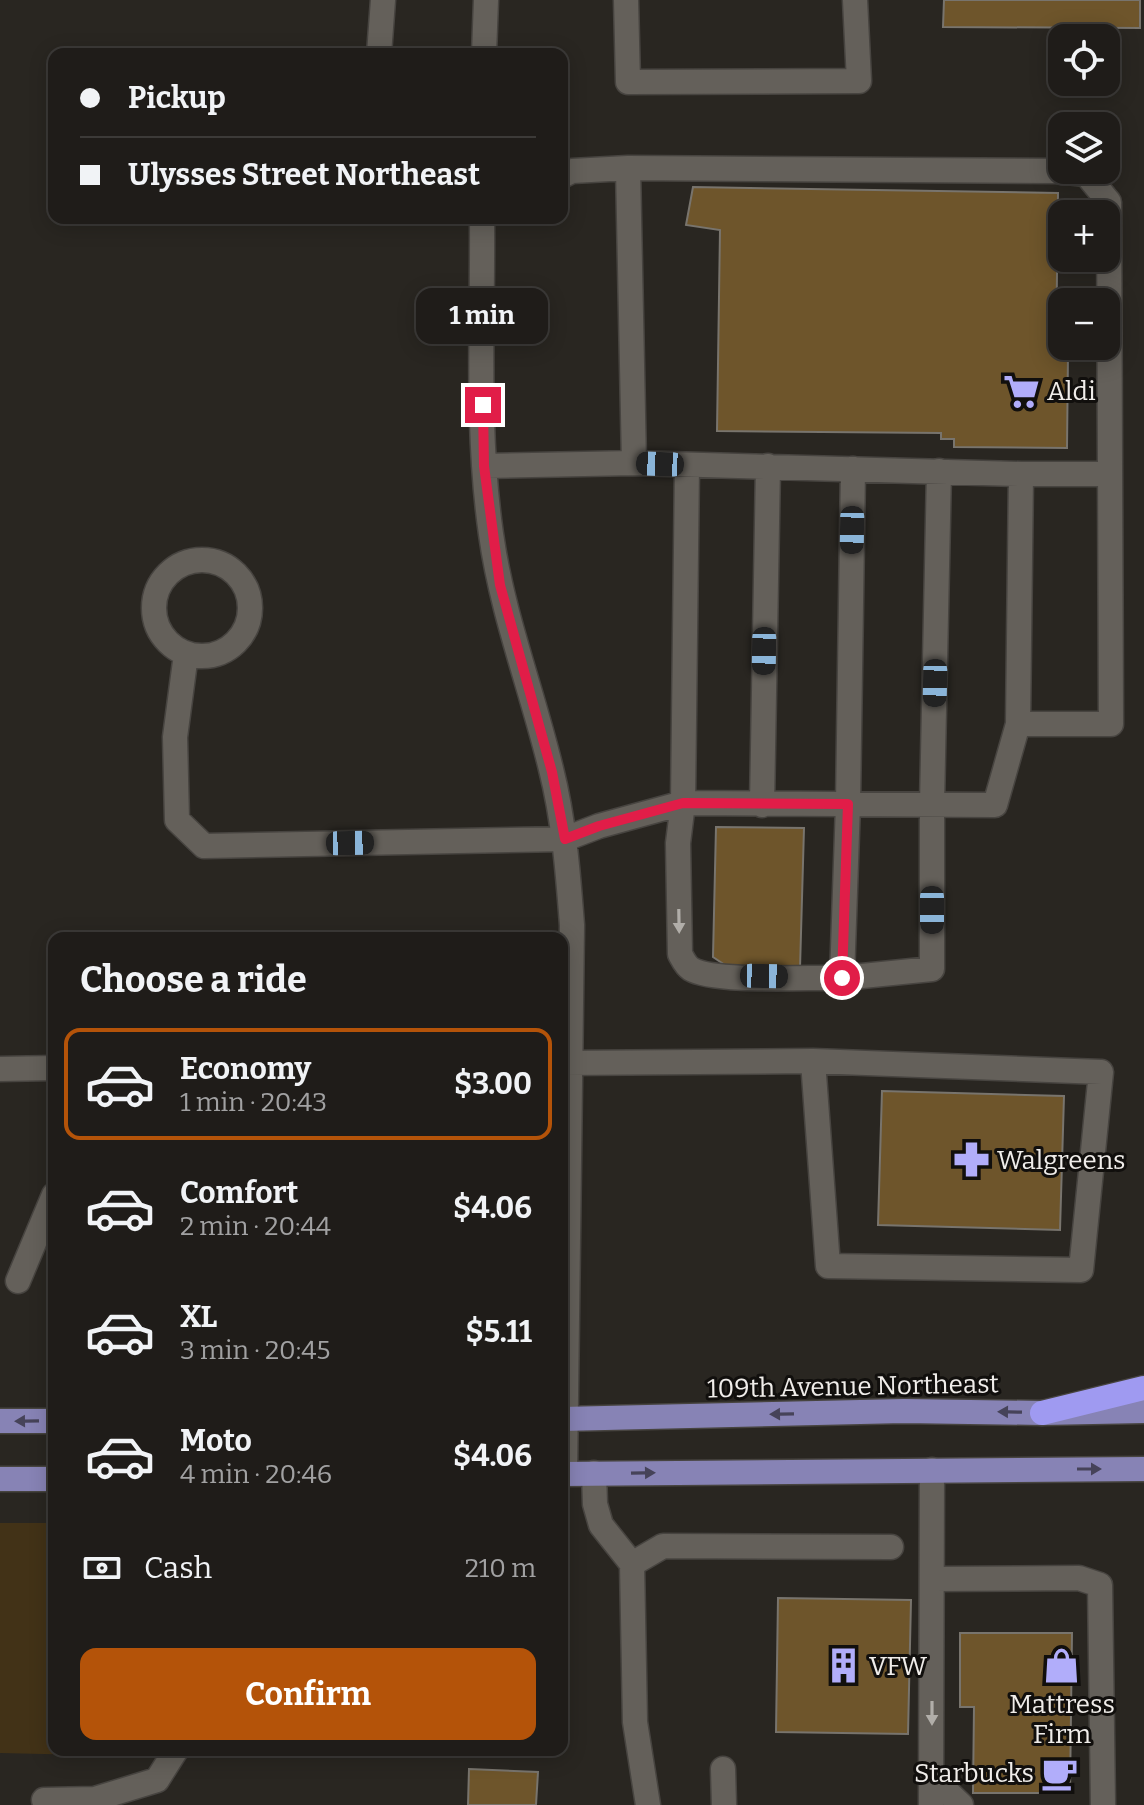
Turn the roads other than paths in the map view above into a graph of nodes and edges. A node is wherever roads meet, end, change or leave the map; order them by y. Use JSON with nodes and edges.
{"nodes":[{"id":1,"x":383,"y":0,"type":"edge"},
{"id":2,"x":486,"y":0,"type":"edge"},
{"id":3,"x":626,"y":0,"type":"edge"},
{"id":4,"x":855,"y":0,"type":"edge"},
{"id":5,"x":379,"y":48,"type":"edge"},
{"id":6,"x":484,"y":48,"type":"edge"},
{"id":7,"x":628,"y":168,"type":"junction"},
{"id":8,"x":568,"y":173,"type":"edge"},
{"id":9,"x":482,"y":224,"type":"edge"},
{"id":10,"x":634,"y":463,"type":"junction"},
{"id":11,"x":687,"y":465,"type":"junction"},
{"id":12,"x":484,"y":466,"type":"junction"},
{"id":13,"x":768,"y":466,"type":"junction"},
{"id":14,"x":853,"y":469,"type":"junction"},
{"id":15,"x":939,"y":471,"type":"junction"},
{"id":16,"x":1021,"y":474,"type":"junction"},
{"id":17,"x":1110,"y":474,"type":"junction"},
{"id":18,"x":186,"y":654,"type":"junction"},
{"id":19,"x":1018,"y":724,"type":"junction"},
{"id":20,"x":683,"y":803,"type":"junction"},
{"id":21,"x":848,"y":804,"type":"junction"},
{"id":22,"x":932,"y":804,"type":"junction"},
{"id":23,"x":762,"y":805,"type":"junction"},
{"id":24,"x":565,"y":839,"type":"junction"},
{"id":25,"x":842,"y":978,"type":"junction"},
{"id":26,"x":568,"y":1035,"type":"edge"},
{"id":27,"x":813,"y":1061,"type":"junction"},
{"id":28,"x":568,"y":1063,"type":"edge"},
{"id":29,"x":48,"y":1068,"type":"edge"},
{"id":30,"x":0,"y":1069,"type":"edge"},
{"id":31,"x":48,"y":1209,"type":"edge"},
{"id":32,"x":18,"y":1281,"type":"dead end"},
{"id":33,"x":1144,"y":1388,"type":"edge"},
{"id":34,"x":1144,"y":1411,"type":"edge"},
{"id":35,"x":1042,"y":1413,"type":"junction"},
{"id":36,"x":568,"y":1419,"type":"edge"},
{"id":37,"x":0,"y":1421,"type":"edge"},
{"id":38,"x":48,"y":1421,"type":"edge"},
{"id":39,"x":1144,"y":1469,"type":"edge"},
{"id":40,"x":932,"y":1470,"type":"junction"},
{"id":41,"x":594,"y":1473,"type":"junction"},
{"id":42,"x":568,"y":1474,"type":"edge"},
{"id":43,"x":0,"y":1479,"type":"edge"},
{"id":44,"x":48,"y":1479,"type":"edge"},
{"id":45,"x":891,"y":1547,"type":"dead end"},
{"id":46,"x":632,"y":1564,"type":"junction"},
{"id":47,"x":933,"y":1579,"type":"junction"},
{"id":48,"x":172,"y":1756,"type":"edge"},
{"id":49,"x":723,"y":1769,"type":"dead end"},
{"id":50,"x":932,"y":1777,"type":"junction"},
{"id":51,"x":44,"y":1800,"type":"dead end"},
{"id":52,"x":648,"y":1805,"type":"edge"},
{"id":53,"x":724,"y":1805,"type":"edge"},
{"id":54,"x":931,"y":1805,"type":"edge"},
{"id":55,"x":961,"y":1805,"type":"edge"},
{"id":56,"x":1103,"y":1805,"type":"edge"}],
"edges":[{"from":1,"to":5,"type":"street"},
{"from":2,"to":6,"type":"street"},
{"from":3,"to":4,"type":"street"},
{"from":7,"to":8,"type":"street"},
{"from":7,"to":10,"type":"street"},
{"from":7,"to":17,"type":"street"},
{"from":9,"to":12,"type":"street"},
{"from":10,"to":11,"type":"street"},
{"from":10,"to":12,"type":"street"},
{"from":11,"to":13,"type":"street"},
{"from":11,"to":20,"type":"street"},
{"from":12,"to":24,"type":"street"},
{"from":13,"to":14,"type":"street"},
{"from":13,"to":23,"type":"street"},
{"from":14,"to":15,"type":"street"},
{"from":14,"to":21,"type":"street"},
{"from":15,"to":16,"type":"street"},
{"from":15,"to":22,"type":"street"},
{"from":16,"to":17,"type":"street"},
{"from":16,"to":19,"type":"street"},
{"from":17,"to":19,"type":"street"},
{"from":18,"to":18,"type":"street"},
{"from":18,"to":24,"type":"street"},
{"from":19,"to":22,"type":"street"},
{"from":20,"to":23,"type":"street"},
{"from":20,"to":24,"type":"street"},
{"from":20,"to":25,"type":"street","one_way":true},
{"from":21,"to":22,"type":"street"},
{"from":21,"to":23,"type":"street"},
{"from":21,"to":25,"type":"street"},
{"from":22,"to":25,"type":"street"},
{"from":24,"to":26,"type":"street"},
{"from":27,"to":27,"type":"street"},
{"from":27,"to":28,"type":"street"},
{"from":29,"to":30,"type":"street"},
{"from":31,"to":32,"type":"street"},
{"from":33,"to":35,"type":"highway"},
{"from":34,"to":35,"type":"main road","name":"109th Avenue Northeast"},
{"from":35,"to":36,"type":"main road","name":"109th Avenue Northeast","one_way":true},
{"from":38,"to":37,"type":"main road","one_way":true},
{"from":40,"to":39,"type":"main road","one_way":true},
{"from":41,"to":40,"type":"main road","one_way":true},
{"from":40,"to":47,"type":"street"},
{"from":41,"to":42,"type":"main road"},
{"from":41,"to":46,"type":"street"},
{"from":43,"to":44,"type":"main road"},
{"from":45,"to":46,"type":"street"},
{"from":46,"to":52,"type":"street"},
{"from":47,"to":50,"type":"street","one_way":true},
{"from":47,"to":56,"type":"street"},
{"from":48,"to":51,"type":"street"},
{"from":49,"to":53,"type":"street"},
{"from":50,"to":54,"type":"street"},
{"from":50,"to":55,"type":"street"}]}
